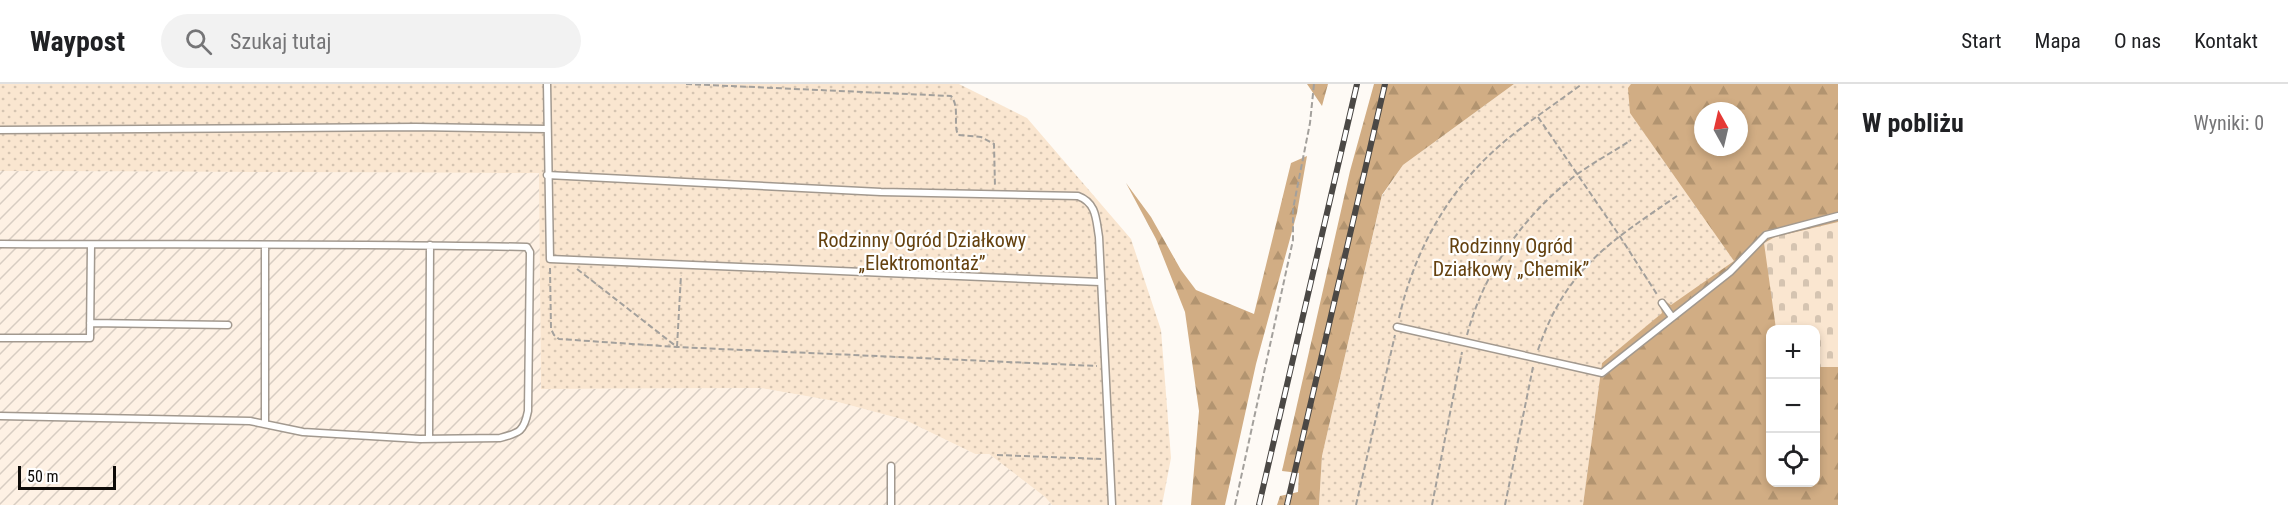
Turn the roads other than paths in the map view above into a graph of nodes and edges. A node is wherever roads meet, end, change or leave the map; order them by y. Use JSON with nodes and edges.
{"nodes":[{"id":1,"x":547,"y":84,"type":"edge"},
{"id":2,"x":547,"y":129,"type":"junction"},
{"id":3,"x":0,"y":130,"type":"edge"},
{"id":4,"x":547,"y":175,"type":"junction"},
{"id":5,"x":1838,"y":216,"type":"edge"},
{"id":6,"x":0,"y":244,"type":"edge"},
{"id":7,"x":91,"y":245,"type":"junction"},
{"id":8,"x":265,"y":245,"type":"junction"},
{"id":9,"x":429,"y":245,"type":"junction"},
{"id":10,"x":1100,"y":282,"type":"junction"},
{"id":11,"x":1662,"y":303,"type":"road end"},
{"id":12,"x":1672,"y":317,"type":"junction"},
{"id":13,"x":90,"y":323,"type":"junction"},
{"id":14,"x":228,"y":325,"type":"dead end"},
{"id":15,"x":1397,"y":327,"type":"road end"},
{"id":16,"x":0,"y":338,"type":"edge"},
{"id":17,"x":0,"y":416,"type":"edge"},
{"id":18,"x":265,"y":424,"type":"junction"},
{"id":19,"x":429,"y":439,"type":"junction"},
{"id":20,"x":891,"y":466,"type":"dead end"},
{"id":21,"x":891,"y":505,"type":"edge"},
{"id":22,"x":1112,"y":505,"type":"edge"}],
"edges":[{"from":1,"to":2,"type":"lane"},
{"from":2,"to":3,"type":"lane"},
{"from":2,"to":4,"type":"lane"},
{"from":4,"to":10,"type":"lane"},
{"from":4,"to":10,"type":"lane"},
{"from":5,"to":12,"type":"lane"},
{"from":6,"to":7,"type":"lane"},
{"from":7,"to":8,"type":"lane"},
{"from":7,"to":13,"type":"lane"},
{"from":8,"to":9,"type":"lane"},
{"from":8,"to":18,"type":"lane"},
{"from":9,"to":19,"type":"lane"},
{"from":9,"to":19,"type":"lane"},
{"from":10,"to":22,"type":"lane"},
{"from":11,"to":12,"type":"lane"},
{"from":12,"to":15,"type":"lane"},
{"from":13,"to":14,"type":"lane"},
{"from":13,"to":16,"type":"lane"},
{"from":17,"to":18,"type":"lane"},
{"from":18,"to":19,"type":"lane"},
{"from":20,"to":21,"type":"lane"}]}
